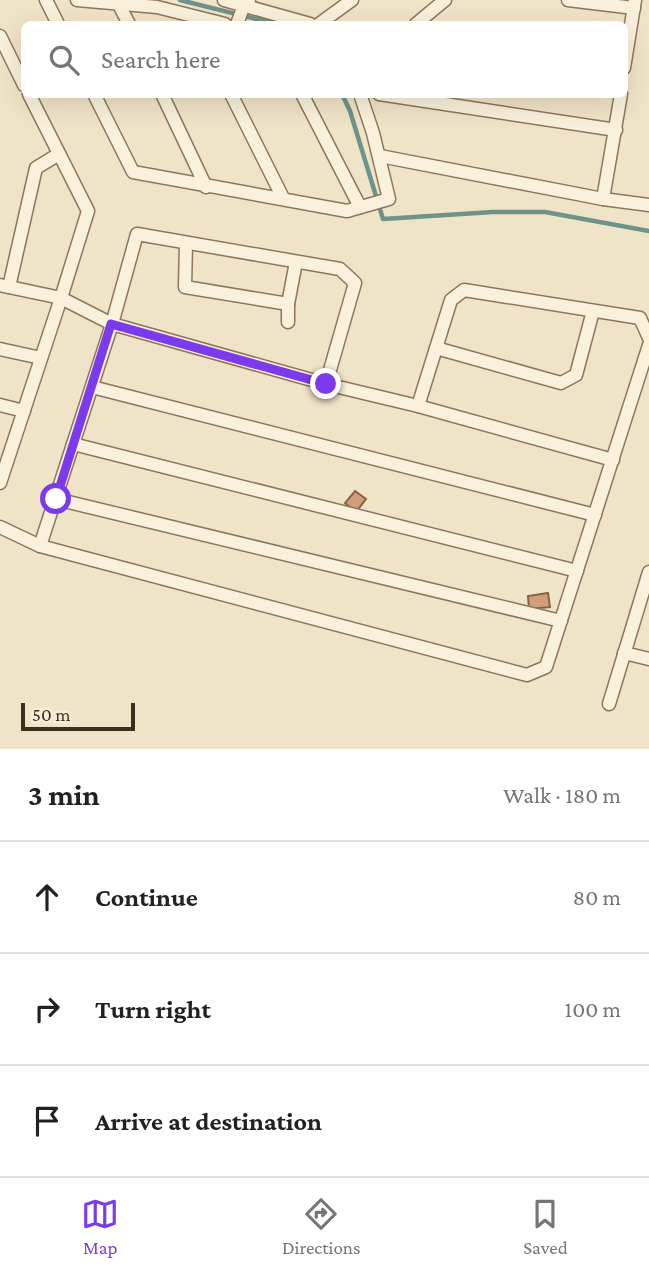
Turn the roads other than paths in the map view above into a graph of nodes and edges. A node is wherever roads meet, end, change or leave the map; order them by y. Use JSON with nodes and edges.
{"nodes":[{"id":1,"x":77,"y":0,"type":"edge"},
{"id":2,"x":224,"y":0,"type":"edge"},
{"id":3,"x":352,"y":0,"type":"edge"},
{"id":4,"x":445,"y":0,"type":"edge"},
{"id":5,"x":568,"y":0,"type":"edge"},
{"id":6,"x":49,"y":1,"type":"edge"},
{"id":7,"x":118,"y":3,"type":"junction"},
{"id":8,"x":634,"y":4,"type":"edge"},
{"id":9,"x":242,"y":12,"type":"edge"},
{"id":10,"x":57,"y":21,"type":"edge"},
{"id":11,"x":127,"y":21,"type":"edge"},
{"id":12,"x":195,"y":21,"type":"edge"},
{"id":13,"x":293,"y":21,"type":"edge"},
{"id":14,"x":323,"y":21,"type":"edge"},
{"id":15,"x":420,"y":21,"type":"edge"},
{"id":16,"x":0,"y":36,"type":"edge"},
{"id":17,"x":628,"y":47,"type":"edge"},
{"id":18,"x":21,"y":79,"type":"edge"},
{"id":19,"x":31,"y":98,"type":"edge"},
{"id":20,"x":96,"y":98,"type":"edge"},
{"id":21,"x":164,"y":98,"type":"edge"},
{"id":22,"x":233,"y":98,"type":"edge"},
{"id":23,"x":304,"y":98,"type":"edge"},
{"id":24,"x":361,"y":98,"type":"edge"},
{"id":25,"x":405,"y":98,"type":"edge"},
{"id":26,"x":620,"y":98,"type":"edge"},
{"id":27,"x":615,"y":131,"type":"junction"},
{"id":28,"x":59,"y":154,"type":"junction"},
{"id":29,"x":380,"y":156,"type":"junction"},
{"id":30,"x":206,"y":187,"type":"junction"},
{"id":31,"x":283,"y":198,"type":"junction"},
{"id":32,"x":603,"y":199,"type":"junction"},
{"id":33,"x":649,"y":205,"type":"edge"},
{"id":34,"x":360,"y":207,"type":"junction"},
{"id":35,"x":186,"y":243,"type":"junction"},
{"id":36,"x":296,"y":261,"type":"junction"},
{"id":37,"x":4,"y":286,"type":"edge"},
{"id":38,"x":61,"y":299,"type":"junction"},
{"id":39,"x":288,"y":304,"type":"junction"},
{"id":40,"x":593,"y":311,"type":"junction"},
{"id":41,"x":288,"y":322,"type":"dead end"},
{"id":42,"x":111,"y":324,"type":"junction"},
{"id":43,"x":649,"y":338,"type":"edge"},
{"id":44,"x":649,"y":345,"type":"edge"},
{"id":45,"x":436,"y":348,"type":"junction"},
{"id":46,"x":0,"y":349,"type":"edge"},
{"id":47,"x":41,"y":358,"type":"junction"},
{"id":48,"x":326,"y":384,"type":"junction"},
{"id":49,"x":92,"y":387,"type":"junction"},
{"id":50,"x":0,"y":405,"type":"edge"},
{"id":51,"x":418,"y":406,"type":"junction"},
{"id":52,"x":24,"y":411,"type":"junction"},
{"id":53,"x":73,"y":444,"type":"junction"},
{"id":54,"x":612,"y":460,"type":"junction"},
{"id":55,"x":3,"y":463,"type":"edge"},
{"id":56,"x":0,"y":483,"type":"edge"},
{"id":57,"x":56,"y":499,"type":"junction"},
{"id":58,"x":595,"y":515,"type":"junction"},
{"id":59,"x":0,"y":527,"type":"edge"},
{"id":60,"x":40,"y":547,"type":"junction"},
{"id":61,"x":577,"y":571,"type":"junction"},
{"id":62,"x":649,"y":572,"type":"edge"},
{"id":63,"x":561,"y":621,"type":"junction"},
{"id":64,"x":624,"y":653,"type":"junction"},
{"id":65,"x":649,"y":659,"type":"edge"},
{"id":66,"x":609,"y":704,"type":"dead end"}],
"edges":[{"from":1,"to":7,"type":"street"},
{"from":2,"to":9,"type":"street"},
{"from":3,"to":14,"type":"street"},
{"from":4,"to":15,"type":"street"},
{"from":5,"to":8,"type":"street"},
{"from":6,"to":10,"type":"street"},
{"from":7,"to":11,"type":"street"},
{"from":7,"to":12,"type":"street"},
{"from":8,"to":17,"type":"street"},
{"from":9,"to":13,"type":"street"},
{"from":16,"to":18,"type":"street"},
{"from":19,"to":28,"type":"street"},
{"from":20,"to":30,"type":"street"},
{"from":21,"to":30,"type":"street"},
{"from":22,"to":31,"type":"street"},
{"from":23,"to":34,"type":"street"},
{"from":24,"to":29,"type":"street"},
{"from":25,"to":27,"type":"street"},
{"from":26,"to":27,"type":"street"},
{"from":27,"to":32,"type":"street"},
{"from":28,"to":37,"type":"street"},
{"from":28,"to":38,"type":"street"},
{"from":29,"to":32,"type":"street"},
{"from":29,"to":34,"type":"street"},
{"from":30,"to":31,"type":"street"},
{"from":31,"to":34,"type":"street"},
{"from":32,"to":33,"type":"street"},
{"from":35,"to":36,"type":"street"},
{"from":35,"to":39,"type":"street"},
{"from":35,"to":42,"type":"street"},
{"from":36,"to":39,"type":"street"},
{"from":36,"to":48,"type":"street"},
{"from":37,"to":38,"type":"street"},
{"from":38,"to":42,"type":"street"},
{"from":38,"to":47,"type":"street"},
{"from":39,"to":41,"type":"street"},
{"from":40,"to":43,"type":"street"},
{"from":40,"to":45,"type":"street"},
{"from":40,"to":45,"type":"street"},
{"from":42,"to":48,"type":"street"},
{"from":42,"to":49,"type":"street"},
{"from":44,"to":54,"type":"street"},
{"from":45,"to":51,"type":"street"},
{"from":46,"to":47,"type":"street"},
{"from":47,"to":52,"type":"street"},
{"from":48,"to":51,"type":"street"},
{"from":49,"to":53,"type":"street"},
{"from":49,"to":58,"type":"street"},
{"from":50,"to":52,"type":"street"},
{"from":51,"to":54,"type":"street"},
{"from":52,"to":55,"type":"street"},
{"from":53,"to":57,"type":"street"},
{"from":53,"to":61,"type":"street"},
{"from":54,"to":58,"type":"street"},
{"from":55,"to":56,"type":"street"},
{"from":57,"to":60,"type":"street"},
{"from":57,"to":63,"type":"street"},
{"from":58,"to":61,"type":"street"},
{"from":59,"to":60,"type":"street"},
{"from":60,"to":63,"type":"street"},
{"from":61,"to":63,"type":"street"},
{"from":62,"to":64,"type":"street"},
{"from":64,"to":65,"type":"street"},
{"from":64,"to":66,"type":"street"}]}
